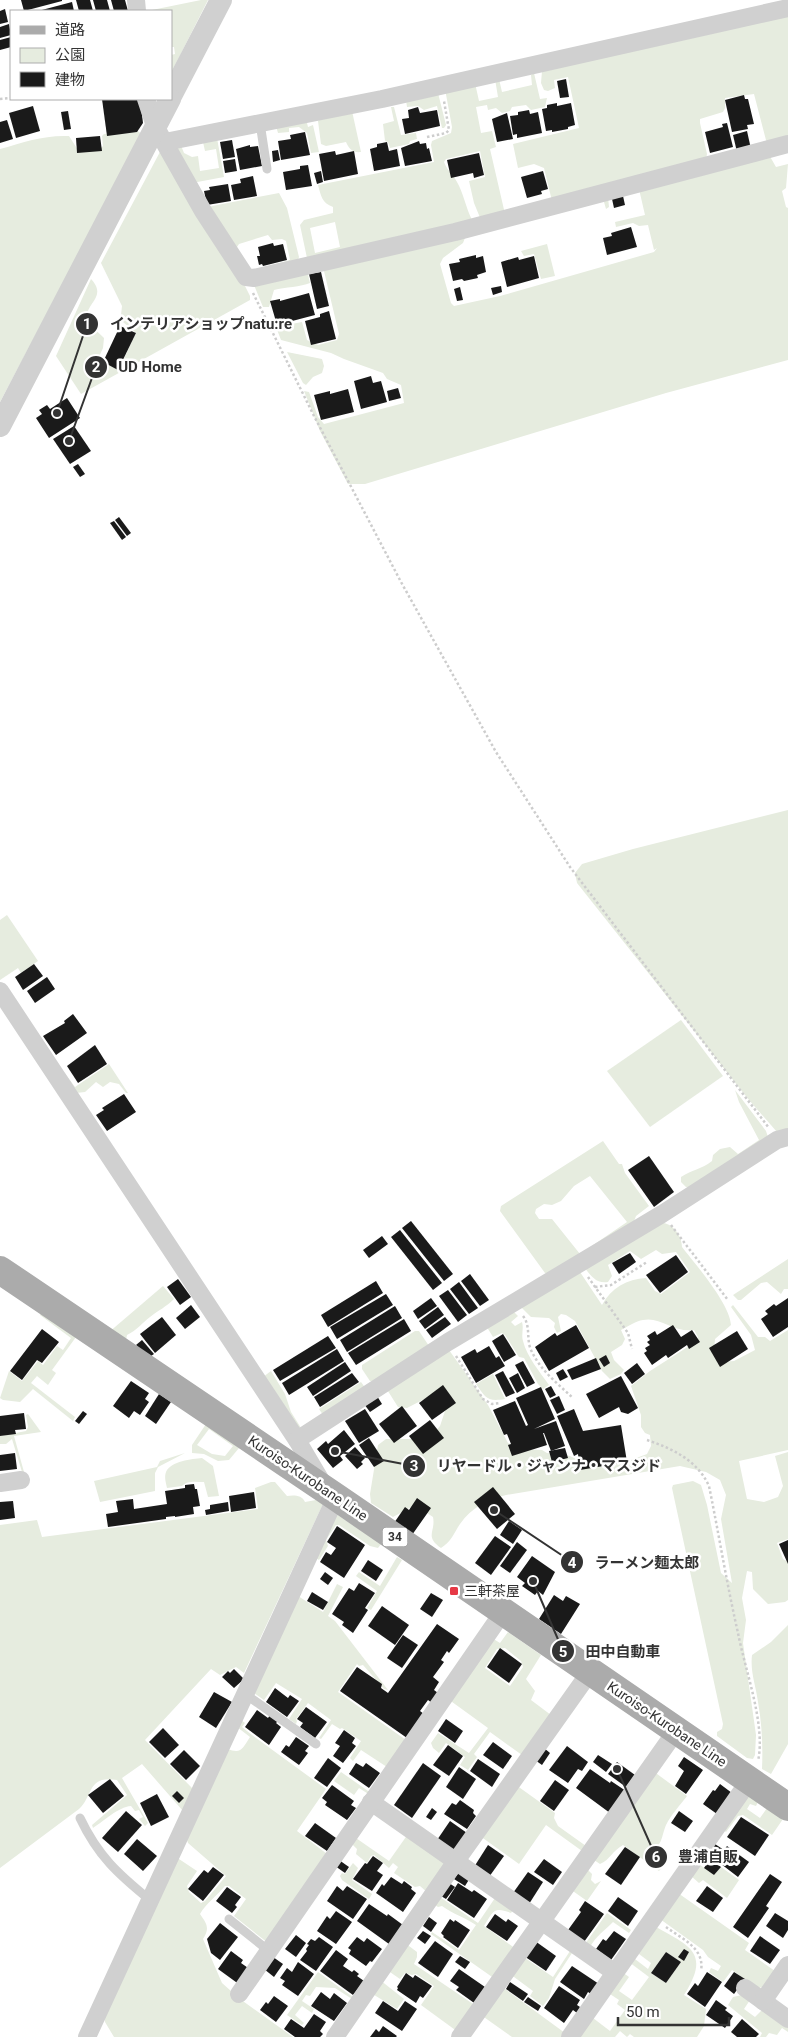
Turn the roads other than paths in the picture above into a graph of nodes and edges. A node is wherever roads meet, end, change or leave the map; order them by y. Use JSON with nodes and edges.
{"nodes":[{"id":1,"x":221,"y":0,"type":"edge"},
{"id":2,"x":788,"y":8,"type":"edge"},
{"id":3,"x":172,"y":93,"type":"edge"},
{"id":4,"x":146,"y":100,"type":"edge"},
{"id":5,"x":169,"y":100,"type":"edge"},
{"id":6,"x":260,"y":123,"type":"junction"},
{"id":7,"x":160,"y":134,"type":"junction"},
{"id":8,"x":788,"y":144,"type":"edge"},
{"id":9,"x":267,"y":169,"type":"dead end"},
{"id":10,"x":0,"y":426,"type":"edge"},
{"id":11,"x":0,"y":991,"type":"edge"},
{"id":12,"x":783,"y":1138,"type":"edge"},
{"id":13,"x":0,"y":1270,"type":"edge"},
{"id":14,"x":296,"y":1440,"type":"junction"},
{"id":15,"x":21,"y":1480,"type":"dead end"},
{"id":16,"x":0,"y":1483,"type":"edge"},
{"id":17,"x":332,"y":1494,"type":"junction"},
{"id":18,"x":503,"y":1612,"type":"junction"},
{"id":19,"x":590,"y":1672,"type":"junction"},
{"id":20,"x":246,"y":1694,"type":"junction"},
{"id":21,"x":676,"y":1731,"type":"junction"},
{"id":22,"x":316,"y":1744,"type":"dead end"},
{"id":23,"x":749,"y":1781,"type":"junction"},
{"id":24,"x":371,"y":1802,"type":"junction"},
{"id":25,"x":788,"y":1807,"type":"edge"},
{"id":26,"x":80,"y":1818,"type":"dead end"},
{"id":27,"x":456,"y":1861,"type":"junction"},
{"id":28,"x":150,"y":1900,"type":"junction"},
{"id":29,"x":229,"y":1919,"type":"dead end"},
{"id":30,"x":541,"y":1921,"type":"junction"},
{"id":31,"x":269,"y":1950,"type":"junction"},
{"id":32,"x":788,"y":1965,"type":"edge"},
{"id":33,"x":614,"y":1972,"type":"junction"},
{"id":34,"x":745,"y":1988,"type":"dead end"},
{"id":35,"x":239,"y":1994,"type":"dead end"},
{"id":36,"x":764,"y":2002,"type":"junction"},
{"id":37,"x":788,"y":2019,"type":"edge"},
{"id":38,"x":86,"y":2037,"type":"edge"},
{"id":39,"x":335,"y":2037,"type":"edge"},
{"id":40,"x":460,"y":2037,"type":"edge"},
{"id":41,"x":570,"y":2037,"type":"edge"}],
"edges":[{"from":1,"to":3,"type":"street"},
{"from":2,"to":6,"type":"street"},
{"from":4,"to":7,"type":"street"},
{"from":5,"to":7,"type":"street"},
{"from":6,"to":7,"type":"street"},
{"from":6,"to":9,"type":"lane"},
{"from":7,"to":8,"type":"street"},
{"from":7,"to":10,"type":"street"},
{"from":11,"to":14,"type":"street"},
{"from":12,"to":14,"type":"street"},
{"from":13,"to":17,"type":"main road","name":"Kuroiso-Kurobane Line","number":"34"},
{"from":14,"to":17,"type":"street"},
{"from":15,"to":16,"type":"street"},
{"from":17,"to":18,"type":"main road","name":"Kuroiso-Kurobane Line","number":"34"},
{"from":17,"to":20,"type":"street"},
{"from":18,"to":19,"type":"main road","name":"Kuroiso-Kurobane Line","number":"34"},
{"from":18,"to":24,"type":"street"},
{"from":19,"to":21,"type":"main road","name":"Kuroiso-Kurobane Line","number":"34"},
{"from":19,"to":27,"type":"street"},
{"from":20,"to":22,"type":"lane"},
{"from":20,"to":28,"type":"street"},
{"from":21,"to":23,"type":"main road","name":"Kuroiso-Kurobane Line","number":"34"},
{"from":21,"to":30,"type":"street"},
{"from":23,"to":25,"type":"main road","name":"Kuroiso-Kurobane Line","number":"34"},
{"from":23,"to":33,"type":"street"},
{"from":24,"to":27,"type":"street"},
{"from":24,"to":31,"type":"street"},
{"from":26,"to":28,"type":"lane"},
{"from":27,"to":30,"type":"street"},
{"from":27,"to":39,"type":"street"},
{"from":28,"to":38,"type":"street"},
{"from":29,"to":31,"type":"lane"},
{"from":30,"to":33,"type":"street"},
{"from":30,"to":40,"type":"street"},
{"from":31,"to":35,"type":"street"},
{"from":32,"to":36,"type":"street"},
{"from":33,"to":41,"type":"street"},
{"from":34,"to":36,"type":"street"},
{"from":36,"to":37,"type":"street"}]}
